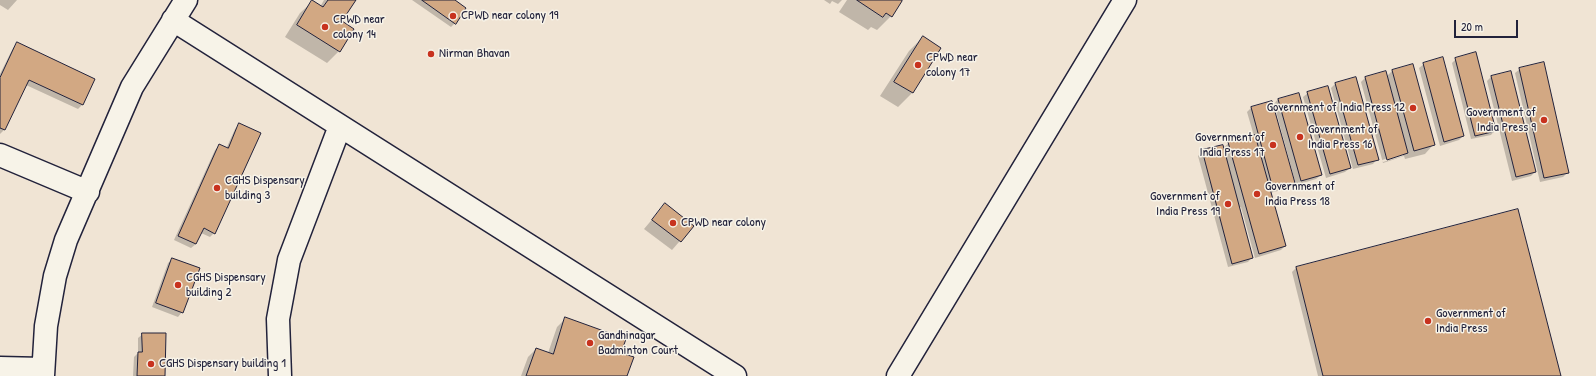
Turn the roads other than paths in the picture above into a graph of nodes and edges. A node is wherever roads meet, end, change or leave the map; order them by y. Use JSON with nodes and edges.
{"nodes":[{"id":1,"x":186,"y":0,"type":"edge"},
{"id":2,"x":1125,"y":0,"type":"edge"},
{"id":3,"x":173,"y":20,"type":"junction"},
{"id":4,"x":340,"y":126,"type":"junction"},
{"id":5,"x":0,"y":155,"type":"edge"},
{"id":6,"x":88,"y":192,"type":"junction"},
{"id":7,"x":0,"y":368,"type":"edge"},
{"id":8,"x":43,"y":373,"type":"edge"},
{"id":9,"x":280,"y":376,"type":"edge"},
{"id":10,"x":735,"y":376,"type":"edge"},
{"id":11,"x":898,"y":376,"type":"edge"}],
"edges":[{"from":1,"to":3,"type":"street"},
{"from":2,"to":11,"type":"street"},
{"from":3,"to":4,"type":"street"},
{"from":3,"to":6,"type":"street"},
{"from":4,"to":9,"type":"street"},
{"from":4,"to":10,"type":"street"},
{"from":5,"to":6,"type":"street"},
{"from":6,"to":8,"type":"street"},
{"from":7,"to":8,"type":"street"}]}
